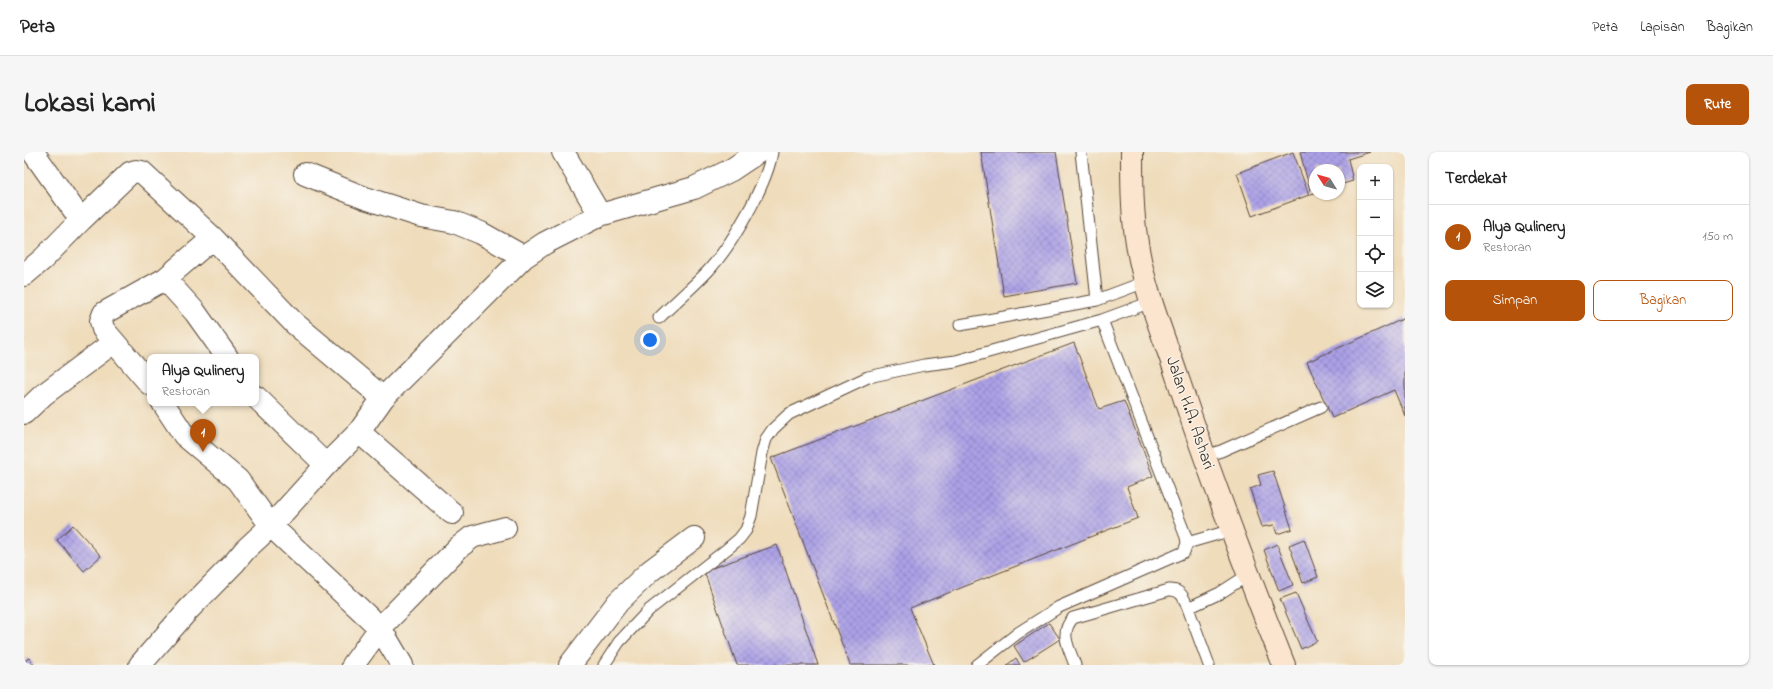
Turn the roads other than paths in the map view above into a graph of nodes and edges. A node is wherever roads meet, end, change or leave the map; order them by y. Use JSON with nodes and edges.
{"nodes":[{"id":1,"x":34,"y":152,"type":"edge"},
{"id":2,"x":563,"y":152,"type":"edge"},
{"id":3,"x":758,"y":152,"type":"edge"},
{"id":4,"x":772,"y":152,"type":"edge"},
{"id":5,"x":1081,"y":152,"type":"edge"},
{"id":6,"x":1132,"y":152,"type":"edge"},
{"id":7,"x":306,"y":174,"type":"dead end"},
{"id":8,"x":600,"y":215,"type":"junction"},
{"id":9,"x":81,"y":220,"type":"junction"},
{"id":10,"x":213,"y":238,"type":"junction"},
{"id":11,"x":524,"y":257,"type":"junction"},
{"id":12,"x":24,"y":275,"type":"edge"},
{"id":13,"x":165,"y":279,"type":"junction"},
{"id":14,"x":1148,"y":292,"type":"junction"},
{"id":15,"x":1097,"y":300,"type":"junction"},
{"id":16,"x":659,"y":318,"type":"dead end"},
{"id":17,"x":1102,"y":320,"type":"junction"},
{"id":18,"x":960,"y":325,"type":"dead end"},
{"id":19,"x":114,"y":342,"type":"junction"},
{"id":20,"x":225,"y":354,"type":"edge"},
{"id":21,"x":147,"y":380,"type":"edge"},
{"id":22,"x":383,"y":398,"type":"junction"},
{"id":23,"x":259,"y":399,"type":"edge"},
{"id":24,"x":165,"y":406,"type":"edge"},
{"id":25,"x":1321,"y":407,"type":"dead end"},
{"id":26,"x":24,"y":413,"type":"edge"},
{"id":27,"x":359,"y":432,"type":"junction"},
{"id":28,"x":1204,"y":456,"type":"junction"},
{"id":29,"x":326,"y":465,"type":"junction"},
{"id":30,"x":452,"y":513,"type":"dead end"},
{"id":31,"x":271,"y":526,"type":"junction"},
{"id":32,"x":505,"y":528,"type":"dead end"},
{"id":33,"x":1232,"y":530,"type":"junction"},
{"id":34,"x":694,"y":538,"type":"dead end"},
{"id":35,"x":1187,"y":543,"type":"junction"},
{"id":36,"x":1248,"y":575,"type":"junction"},
{"id":37,"x":1188,"y":608,"type":"junction"},
{"id":38,"x":380,"y":628,"type":"junction"},
{"id":39,"x":140,"y":665,"type":"edge"},
{"id":40,"x":353,"y":665,"type":"edge"},
{"id":41,"x":402,"y":665,"type":"edge"},
{"id":42,"x":570,"y":665,"type":"edge"},
{"id":43,"x":604,"y":665,"type":"edge"},
{"id":44,"x":977,"y":665,"type":"edge"},
{"id":45,"x":1075,"y":665,"type":"edge"},
{"id":46,"x":1209,"y":665,"type":"edge"},
{"id":47,"x":1284,"y":665,"type":"edge"}],
"edges":[{"from":1,"to":9,"type":"street"},
{"from":2,"to":8,"type":"street"},
{"from":3,"to":8,"type":"street"},
{"from":4,"to":16,"type":"lane"},
{"from":5,"to":15,"type":"lane"},
{"from":6,"to":14,"type":"street","name":"Jalan H.A. Ashari"},
{"from":7,"to":11,"type":"street"},
{"from":8,"to":11,"type":"street"},
{"from":9,"to":10,"type":"street"},
{"from":9,"to":12,"type":"street"},
{"from":10,"to":13,"type":"street"},
{"from":10,"to":22,"type":"street"},
{"from":11,"to":22,"type":"street"},
{"from":13,"to":19,"type":"street"},
{"from":13,"to":20,"type":"street"},
{"from":14,"to":15,"type":"lane"},
{"from":14,"to":17,"type":"lane"},
{"from":14,"to":28,"type":"street","name":"Jalan H.A. Ashari"},
{"from":15,"to":18,"type":"lane"},
{"from":17,"to":35,"type":"lane"},
{"from":17,"to":43,"type":"lane"},
{"from":19,"to":21,"type":"street"},
{"from":19,"to":26,"type":"street"},
{"from":22,"to":27,"type":"street"},
{"from":23,"to":29,"type":"street"},
{"from":24,"to":31,"type":"street"},
{"from":25,"to":28,"type":"lane"},
{"from":27,"to":29,"type":"street"},
{"from":27,"to":30,"type":"street"},
{"from":28,"to":33,"type":"street","name":"Jalan H.A. Ashari"},
{"from":29,"to":31,"type":"street"},
{"from":31,"to":38,"type":"street"},
{"from":31,"to":39,"type":"street"},
{"from":32,"to":38,"type":"street"},
{"from":33,"to":35,"type":"lane"},
{"from":33,"to":36,"type":"street","name":"Jalan H.A. Ashari"},
{"from":34,"to":42,"type":"street"},
{"from":35,"to":44,"type":"lane"},
{"from":36,"to":37,"type":"lane"},
{"from":36,"to":47,"type":"street","name":"Jalan H.A. Ashari"},
{"from":37,"to":45,"type":"lane"},
{"from":37,"to":46,"type":"lane"},
{"from":38,"to":40,"type":"street"},
{"from":38,"to":41,"type":"street"}]}
